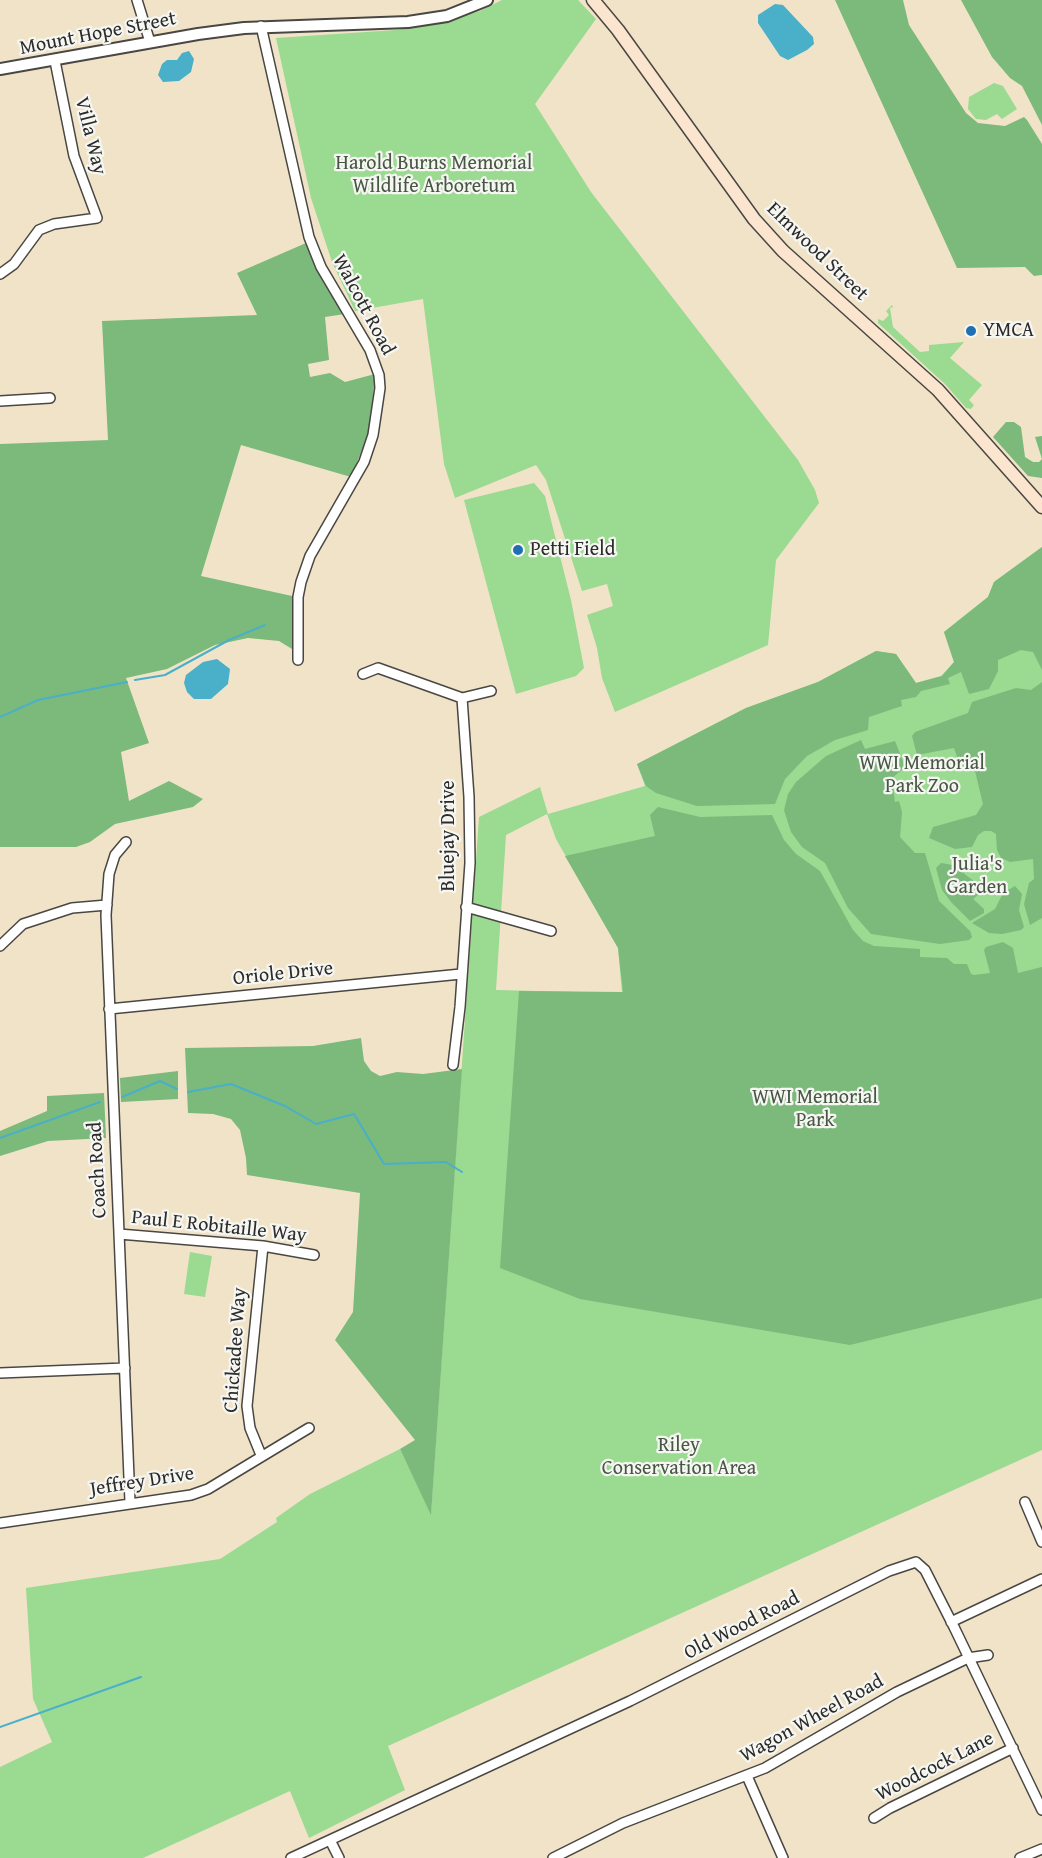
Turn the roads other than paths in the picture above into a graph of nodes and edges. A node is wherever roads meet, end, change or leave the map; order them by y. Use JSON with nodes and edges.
{"nodes":[{"id":1,"x":137,"y":0,"type":"edge"},
{"id":2,"x":487,"y":0,"type":"edge"},
{"id":3,"x":593,"y":0,"type":"edge"},
{"id":4,"x":261,"y":26,"type":"junction"},
{"id":5,"x":150,"y":42,"type":"junction"},
{"id":6,"x":55,"y":61,"type":"junction"},
{"id":7,"x":0,"y":69,"type":"edge"},
{"id":8,"x":0,"y":274,"type":"edge"},
{"id":9,"x":50,"y":398,"type":"dead end"},
{"id":10,"x":0,"y":401,"type":"edge"},
{"id":11,"x":1042,"y":507,"type":"edge"},
{"id":12,"x":298,"y":660,"type":"dead end"},
{"id":13,"x":363,"y":674,"type":"dead end"},
{"id":14,"x":491,"y":691,"type":"dead end"},
{"id":15,"x":462,"y":698,"type":"junction"},
{"id":16,"x":126,"y":842,"type":"dead end"},
{"id":17,"x":106,"y":905,"type":"junction"},
{"id":18,"x":466,"y":907,"type":"junction"},
{"id":19,"x":551,"y":930,"type":"dead end"},
{"id":20,"x":0,"y":946,"type":"edge"},
{"id":21,"x":461,"y":974,"type":"junction"},
{"id":22,"x":109,"y":1009,"type":"junction"},
{"id":23,"x":453,"y":1065,"type":"dead end"},
{"id":24,"x":119,"y":1234,"type":"junction"},
{"id":25,"x":263,"y":1246,"type":"junction"},
{"id":26,"x":314,"y":1255,"type":"dead end"},
{"id":27,"x":125,"y":1368,"type":"junction"},
{"id":28,"x":0,"y":1373,"type":"edge"},
{"id":29,"x":309,"y":1428,"type":"dead end"},
{"id":30,"x":261,"y":1455,"type":"junction"},
{"id":31,"x":130,"y":1502,"type":"junction"},
{"id":32,"x":1025,"y":1502,"type":"dead end"},
{"id":33,"x":0,"y":1523,"type":"edge"},
{"id":34,"x":1042,"y":1542,"type":"edge"},
{"id":35,"x":1042,"y":1579,"type":"edge"},
{"id":36,"x":951,"y":1622,"type":"junction"},
{"id":37,"x":988,"y":1655,"type":"dead end"},
{"id":38,"x":968,"y":1658,"type":"junction"},
{"id":39,"x":1013,"y":1749,"type":"junction"},
{"id":40,"x":747,"y":1776,"type":"junction"},
{"id":41,"x":1042,"y":1810,"type":"edge"},
{"id":42,"x":874,"y":1818,"type":"dead end"},
{"id":43,"x":330,"y":1840,"type":"junction"},
{"id":44,"x":1042,"y":1849,"type":"edge"},
{"id":45,"x":291,"y":1858,"type":"edge"},
{"id":46,"x":339,"y":1858,"type":"edge"},
{"id":47,"x":553,"y":1858,"type":"edge"},
{"id":48,"x":783,"y":1858,"type":"edge"},
{"id":49,"x":1020,"y":1858,"type":"edge"}],
"edges":[{"from":1,"to":5,"type":"street"},
{"from":2,"to":4,"type":"street","name":"Mount Hope Street"},
{"from":3,"to":11,"type":"main road","name":"Elmwood Street"},
{"from":4,"to":5,"type":"street","name":"Mount Hope Street"},
{"from":4,"to":12,"type":"street","name":"Walcott Road"},
{"from":5,"to":6,"type":"street","name":"Mount Hope Street"},
{"from":6,"to":7,"type":"street","name":"Mount Hope Street"},
{"from":6,"to":8,"type":"street","name":"Villa Way"},
{"from":9,"to":10,"type":"street"},
{"from":13,"to":15,"type":"street"},
{"from":14,"to":15,"type":"street"},
{"from":15,"to":18,"type":"street","name":"Bluejay Drive"},
{"from":16,"to":17,"type":"street","name":"Coach Road"},
{"from":17,"to":20,"type":"street"},
{"from":17,"to":22,"type":"street","name":"Coach Road"},
{"from":18,"to":19,"type":"street"},
{"from":18,"to":21,"type":"street","name":"Bluejay Drive"},
{"from":21,"to":22,"type":"street","name":"Oriole Drive"},
{"from":21,"to":23,"type":"street","name":"Bluejay Drive"},
{"from":22,"to":24,"type":"street","name":"Coach Road"},
{"from":24,"to":25,"type":"street","name":"Paul E Robitaille Way"},
{"from":24,"to":27,"type":"street","name":"Coach Road"},
{"from":25,"to":26,"type":"street","name":"Paul E Robitaille Way"},
{"from":25,"to":30,"type":"street","name":"Chickadee Way"},
{"from":27,"to":28,"type":"street"},
{"from":27,"to":31,"type":"street","name":"Coach Road"},
{"from":29,"to":30,"type":"street","name":"Jeffrey Drive"},
{"from":30,"to":31,"type":"street","name":"Jeffrey Drive"},
{"from":31,"to":33,"type":"street","name":"Jeffrey Drive"},
{"from":32,"to":34,"type":"street"},
{"from":35,"to":36,"type":"street"},
{"from":36,"to":38,"type":"street","name":"Old Wood Road"},
{"from":36,"to":43,"type":"street","name":"Old Wood Road"},
{"from":37,"to":38,"type":"street","name":"Wagon Wheel Road"},
{"from":38,"to":39,"type":"street","name":"Old Wood Road"},
{"from":38,"to":40,"type":"street","name":"Wagon Wheel Road"},
{"from":39,"to":41,"type":"street","name":"Old Wood Road"},
{"from":39,"to":42,"type":"street","name":"Woodcock Lane"},
{"from":40,"to":47,"type":"street","name":"Wagon Wheel Road"},
{"from":40,"to":48,"type":"street"},
{"from":43,"to":45,"type":"street"},
{"from":43,"to":46,"type":"street"},
{"from":44,"to":49,"type":"street"}]}
